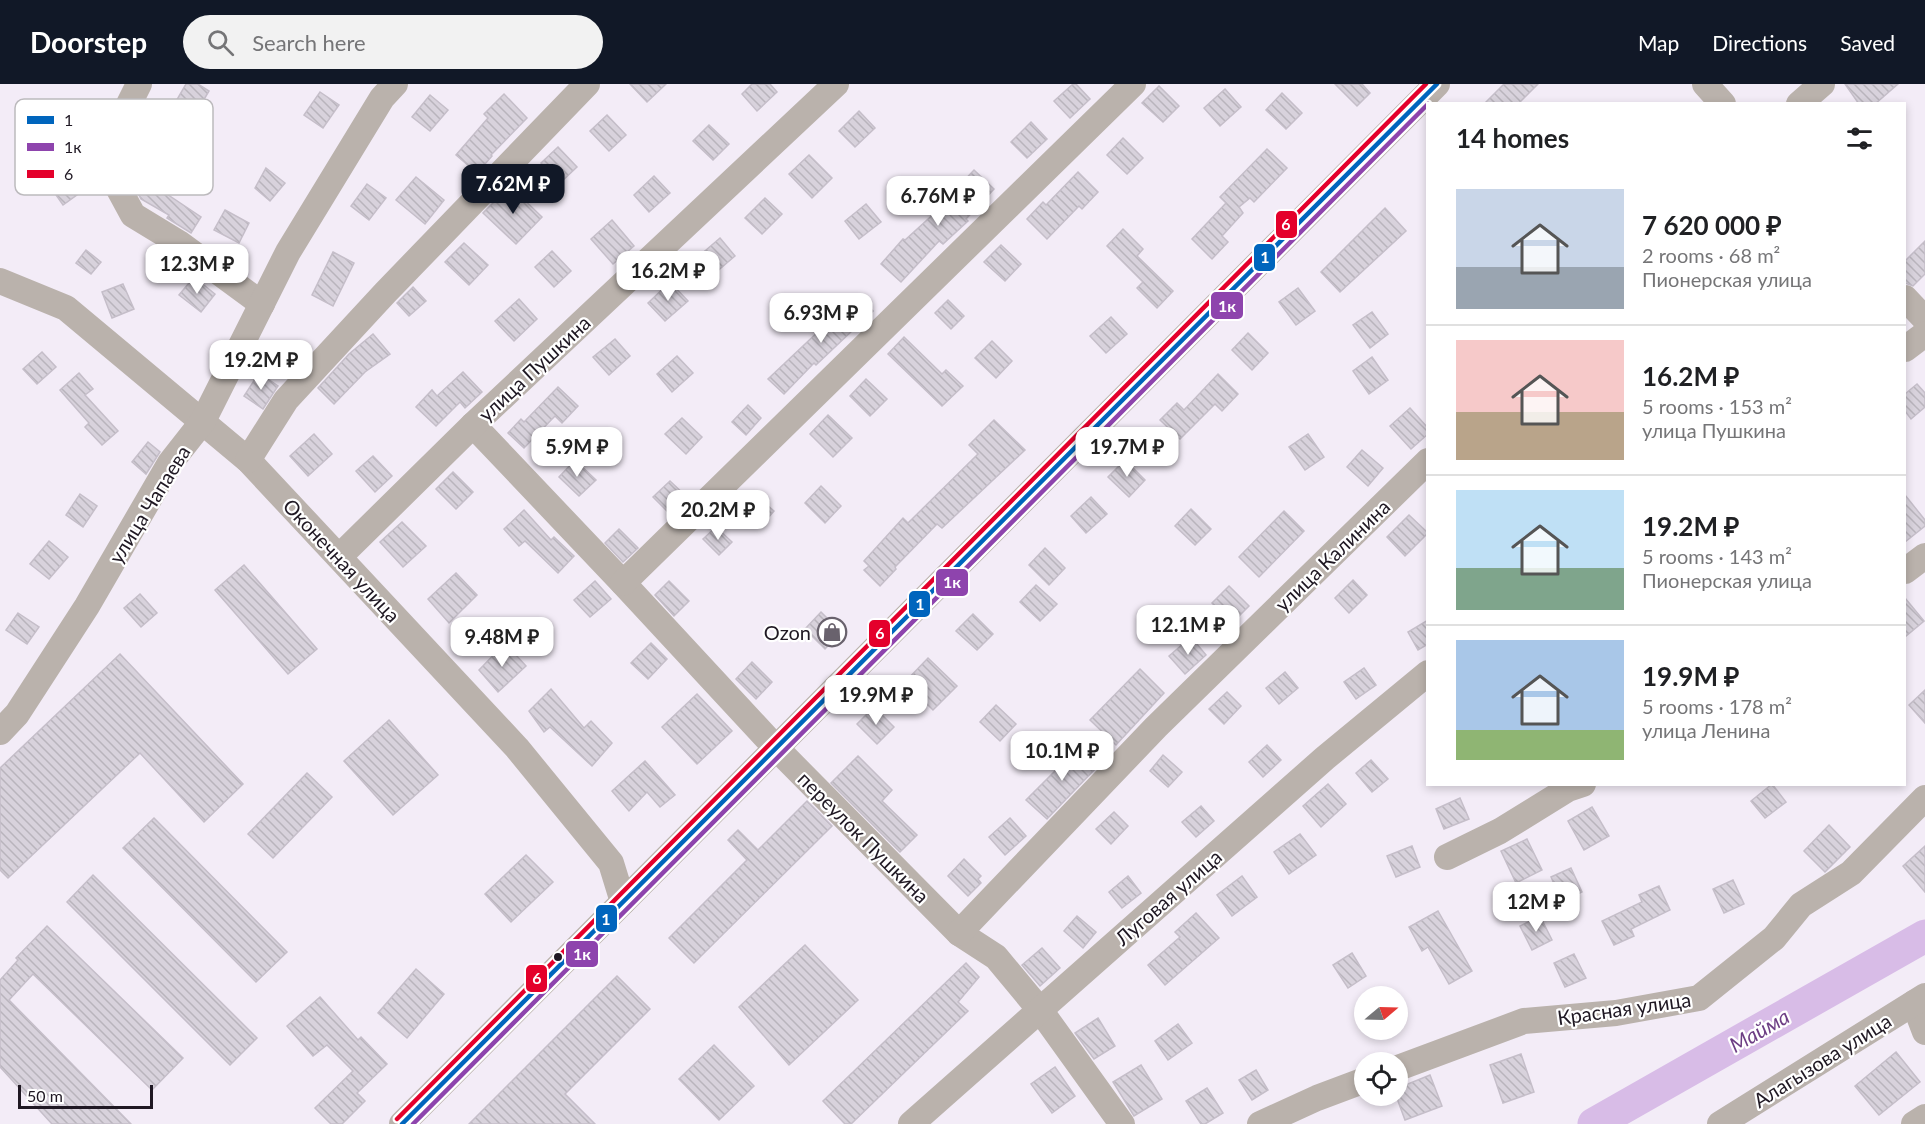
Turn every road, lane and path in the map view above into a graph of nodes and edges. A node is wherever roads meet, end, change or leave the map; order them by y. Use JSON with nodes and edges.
{"nodes":[{"id":1,"x":139,"y":84,"type":"edge"},
{"id":2,"x":395,"y":84,"type":"edge"},
{"id":3,"x":587,"y":84,"type":"edge"},
{"id":4,"x":836,"y":84,"type":"edge"},
{"id":5,"x":1133,"y":84,"type":"edge"},
{"id":6,"x":1437,"y":84,"type":"edge"},
{"id":7,"x":1705,"y":84,"type":"edge"},
{"id":8,"x":1822,"y":84,"type":"edge"},
{"id":9,"x":132,"y":99,"type":"edge"},
{"id":10,"x":1721,"y":102,"type":"edge"},
{"id":11,"x":1801,"y":102,"type":"edge"},
{"id":12,"x":123,"y":195,"type":"edge"},
{"id":13,"x":0,"y":281,"type":"edge"},
{"id":14,"x":1906,"y":299,"type":"edge"},
{"id":15,"x":262,"y":304,"type":"junction"},
{"id":16,"x":1925,"y":319,"type":"edge"},
{"id":17,"x":1925,"y":334,"type":"edge"},
{"id":18,"x":1906,"y":348,"type":"edge"},
{"id":19,"x":203,"y":421,"type":"junction"},
{"id":20,"x":473,"y":425,"type":"junction"},
{"id":21,"x":248,"y":460,"type":"junction"},
{"id":22,"x":1426,"y":463,"type":"edge"},
{"id":23,"x":340,"y":556,"type":"junction"},
{"id":24,"x":1925,"y":556,"type":"edge"},
{"id":25,"x":1906,"y":570,"type":"edge"},
{"id":26,"x":623,"y":583,"type":"junction"},
{"id":27,"x":1426,"y":676,"type":"edge"},
{"id":28,"x":0,"y":732,"type":"edge"},
{"id":29,"x":776,"y":748,"type":"junction"},
{"id":30,"x":1577,"y":786,"type":"edge"},
{"id":31,"x":1925,"y":798,"type":"edge"},
{"id":32,"x":1447,"y":857,"type":"dead end"},
{"id":33,"x":623,"y":902,"type":"junction"},
{"id":34,"x":959,"y":933,"type":"junction"},
{"id":35,"x":1919,"y":999,"type":"edge"},
{"id":36,"x":1040,"y":1010,"type":"junction"},
{"id":37,"x":1925,"y":1032,"type":"edge"},
{"id":38,"x":1408,"y":1064,"type":"edge"},
{"id":39,"x":1354,"y":1084,"type":"edge"},
{"id":40,"x":1925,"y":1117,"type":"edge"},
{"id":41,"x":402,"y":1124,"type":"edge"},
{"id":42,"x":911,"y":1124,"type":"edge"},
{"id":43,"x":1122,"y":1124,"type":"edge"},
{"id":44,"x":1260,"y":1124,"type":"edge"},
{"id":45,"x":1719,"y":1124,"type":"edge"},
{"id":46,"x":1914,"y":1124,"type":"edge"}],
"edges":[{"from":1,"to":9,"type":"street"},
{"from":2,"to":15,"type":"street","name":"улица Чапаева"},
{"from":3,"to":21,"type":"street"},
{"from":4,"to":20,"type":"street","name":"улица Пушкина"},
{"from":5,"to":26,"type":"street"},
{"from":6,"to":29,"type":"street"},
{"from":7,"to":10,"type":"street"},
{"from":8,"to":11,"type":"street"},
{"from":12,"to":15,"type":"street"},
{"from":13,"to":19,"type":"street","name":"Оконечная улица"},
{"from":14,"to":16,"type":"street"},
{"from":15,"to":19,"type":"street","name":"улица Чапаева"},
{"from":17,"to":18,"type":"street"},
{"from":19,"to":21,"type":"street","name":"Оконечная улица"},
{"from":19,"to":28,"type":"street","name":"улица Чапаева"},
{"from":20,"to":23,"type":"street","name":"улица Пушкина"},
{"from":20,"to":26,"type":"street","name":"переулок Пушкина"},
{"from":21,"to":23,"type":"street","name":"Оконечная улица"},
{"from":22,"to":34,"type":"street","name":"улица Калинина"},
{"from":23,"to":33,"type":"street","name":"Оконечная улица"},
{"from":24,"to":25,"type":"street"},
{"from":26,"to":29,"type":"street","name":"переулок Пушкина"},
{"from":27,"to":36,"type":"street","name":"Луговая улица"},
{"from":29,"to":33,"type":"street"},
{"from":29,"to":34,"type":"street","name":"переулок Пушкина"},
{"from":30,"to":32,"type":"street"},
{"from":31,"to":38,"type":"street","name":"Красная улица"},
{"from":33,"to":41,"type":"street"},
{"from":34,"to":36,"type":"street","name":"переулок Пушкина"},
{"from":35,"to":37,"type":"street"},
{"from":35,"to":45,"type":"street","name":"Алагызова улица"},
{"from":36,"to":42,"type":"street","name":"Луговая улица"},
{"from":36,"to":43,"type":"street","name":"переулок Пушкина"},
{"from":39,"to":44,"type":"street"},
{"from":40,"to":46,"type":"street"}]}
